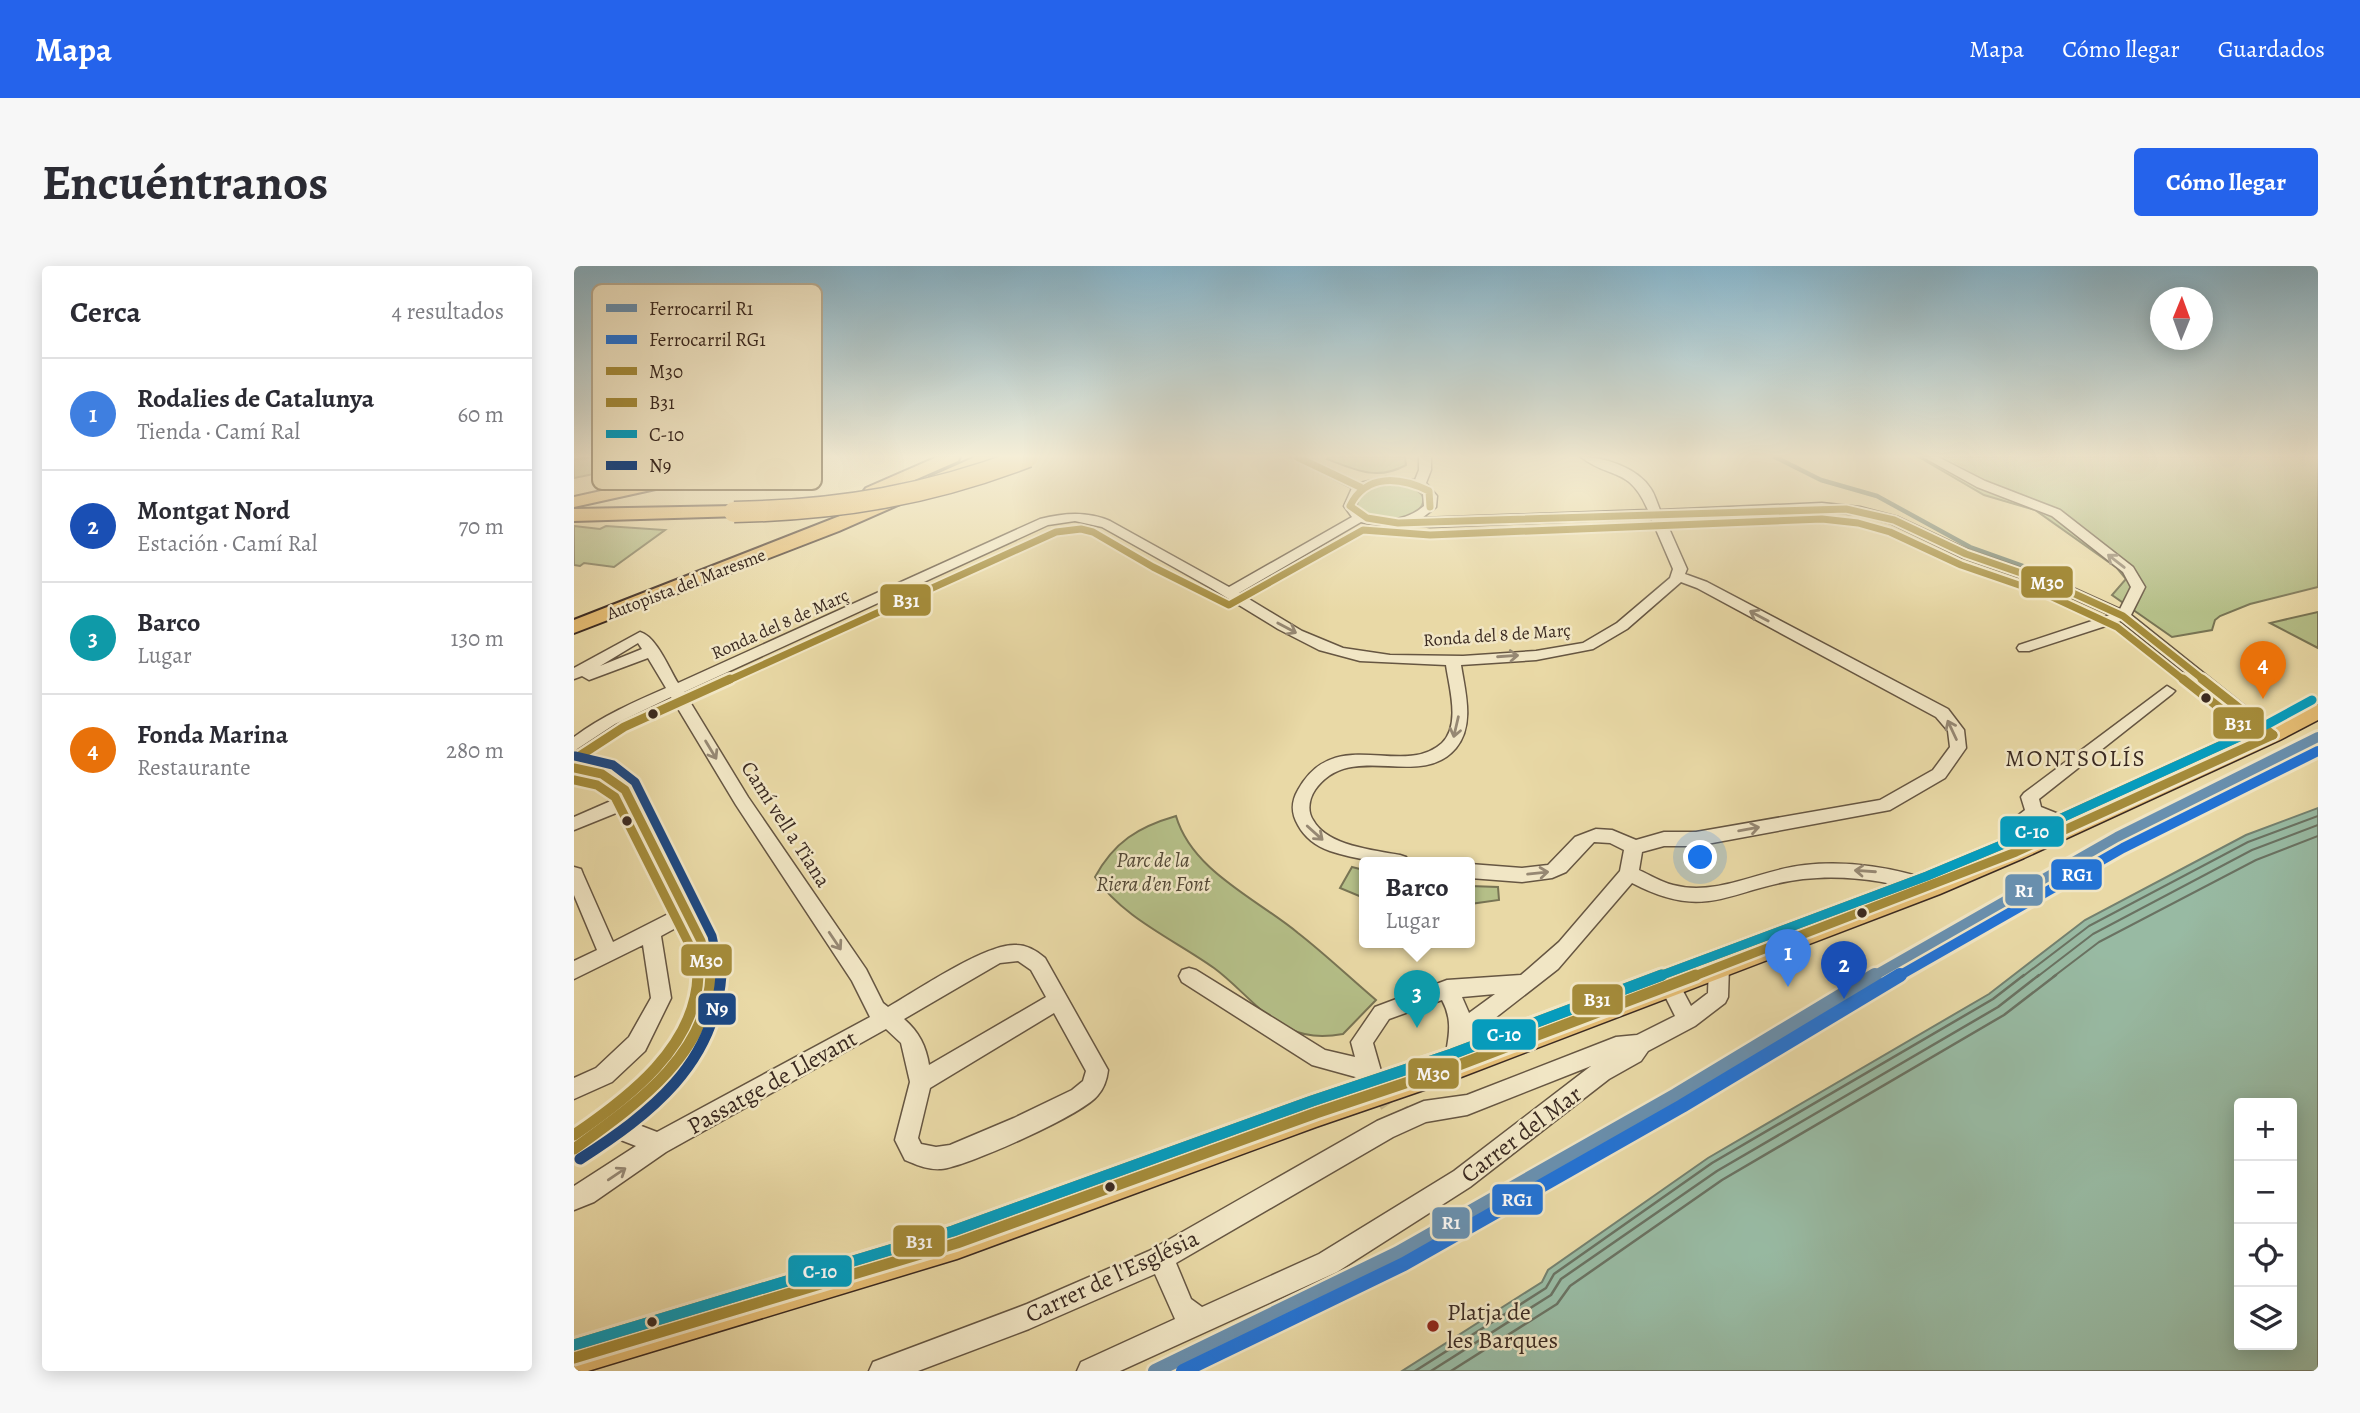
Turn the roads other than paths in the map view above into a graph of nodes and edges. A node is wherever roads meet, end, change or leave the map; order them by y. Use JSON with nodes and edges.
{"nodes":[{"id":1,"x":801,"y":509,"type":"edge"},
{"id":2,"x":830,"y":509,"type":"edge"},
{"id":3,"x":835,"y":509,"type":"edge"},
{"id":4,"x":874,"y":509,"type":"edge"},
{"id":5,"x":1353,"y":509,"type":"edge"},
{"id":6,"x":1428,"y":509,"type":"edge"},
{"id":7,"x":1433,"y":509,"type":"edge"},
{"id":8,"x":1655,"y":509,"type":"edge"},
{"id":9,"x":1785,"y":509,"type":"edge"},
{"id":10,"x":1837,"y":509,"type":"edge"},
{"id":11,"x":2048,"y":509,"type":"edge"},
{"id":12,"x":1657,"y":514,"type":"junction"},
{"id":13,"x":574,"y":515,"type":"edge"},
{"id":14,"x":1361,"y":517,"type":"junction"},
{"id":15,"x":1408,"y":520,"type":"junction"},
{"id":16,"x":806,"y":521,"type":"junction"},
{"id":17,"x":1472,"y":521,"type":"junction"},
{"id":18,"x":1263,"y":574,"type":"junction"},
{"id":19,"x":1195,"y":575,"type":"junction"},
{"id":20,"x":1678,"y":576,"type":"junction"},
{"id":21,"x":1229,"y":593,"type":"junction"},
{"id":22,"x":574,"y":609,"type":"edge"},
{"id":23,"x":2123,"y":616,"type":"junction"},
{"id":24,"x":574,"y":627,"type":"edge"},
{"id":25,"x":2024,"y":648,"type":"dead end"},
{"id":26,"x":651,"y":651,"type":"junction"},
{"id":27,"x":1453,"y":659,"type":"junction"},
{"id":28,"x":574,"y":674,"type":"edge"},
{"id":29,"x":574,"y":681,"type":"edge"},
{"id":30,"x":2166,"y":691,"type":"dead end"},
{"id":31,"x":676,"y":692,"type":"junction"},
{"id":32,"x":2318,"y":712,"type":"edge"},
{"id":33,"x":2273,"y":735,"type":"junction"},
{"id":34,"x":574,"y":746,"type":"edge"},
{"id":35,"x":574,"y":768,"type":"edge"},
{"id":36,"x":630,"y":800,"type":"junction"},
{"id":37,"x":2035,"y":812,"type":"junction"},
{"id":38,"x":574,"y":824,"type":"edge"},
{"id":39,"x":2070,"y":826,"type":"junction"},
{"id":40,"x":1634,"y":847,"type":"junction"},
{"id":41,"x":2016,"y":852,"type":"junction"},
{"id":42,"x":1380,"y":857,"type":"edge"},
{"id":43,"x":1475,"y":871,"type":"edge"},
{"id":44,"x":1629,"y":873,"type":"junction"},
{"id":45,"x":574,"y":874,"type":"edge"},
{"id":46,"x":1931,"y":887,"type":"junction"},
{"id":47,"x":688,"y":913,"type":"junction"},
{"id":48,"x":651,"y":932,"type":"junction"},
{"id":49,"x":609,"y":954,"type":"junction"},
{"id":50,"x":1719,"y":966,"type":"junction"},
{"id":51,"x":574,"y":971,"type":"edge"},
{"id":52,"x":1189,"y":976,"type":"dead end"},
{"id":53,"x":1525,"y":983,"type":"junction"},
{"id":54,"x":1669,"y":984,"type":"junction"},
{"id":55,"x":1447,"y":989,"type":"junction"},
{"id":56,"x":1058,"y":1000,"type":"junction"},
{"id":57,"x":885,"y":1019,"type":"junction"},
{"id":58,"x":1688,"y":1020,"type":"junction"},
{"id":59,"x":1462,"y":1031,"type":"junction"},
{"id":60,"x":1640,"y":1044,"type":"junction"},
{"id":61,"x":1456,"y":1066,"type":"junction"},
{"id":62,"x":921,"y":1082,"type":"junction"},
{"id":63,"x":574,"y":1089,"type":"edge"},
{"id":64,"x":611,"y":1125,"type":"junction"},
{"id":65,"x":657,"y":1144,"type":"junction"},
{"id":66,"x":574,"y":1149,"type":"edge"},
{"id":67,"x":574,"y":1198,"type":"edge"},
{"id":68,"x":1161,"y":1258,"type":"junction"},
{"id":69,"x":1201,"y":1322,"type":"junction"},
{"id":70,"x":574,"y":1358,"type":"edge"},
{"id":71,"x":883,"y":1371,"type":"edge"},
{"id":72,"x":1090,"y":1371,"type":"edge"}],
"edges":[{"from":1,"to":13,"type":"highway","bridge":true},
{"from":2,"to":16,"type":"highway"},
{"from":3,"to":16,"type":"highway","name":"Autopista del Maresme"},
{"from":4,"to":24,"type":"highway","name":"Autopista del Maresme"},
{"from":5,"to":14,"type":"street"},
{"from":6,"to":15,"type":"street"},
{"from":7,"to":17,"type":"street"},
{"from":8,"to":12,"type":"street"},
{"from":9,"to":12,"type":"street"},
{"from":10,"to":23,"type":"street"},
{"from":23,"to":11,"type":"street","one_way":true},
{"from":12,"to":17,"type":"street"},
{"from":12,"to":20,"type":"street"},
{"from":14,"to":15,"type":"street"},
{"from":14,"to":18,"type":"street"},
{"from":15,"to":17,"type":"street"},
{"from":16,"to":22,"type":"highway","name":"Autopista del Maresme"},
{"from":18,"to":19,"type":"street","name":"Ronda del 8 de Març"},
{"from":18,"to":21,"type":"street"},
{"from":19,"to":21,"type":"street","name":"Ronda del 8 de Març"},
{"from":19,"to":31,"type":"street","name":"Ronda del 8 de Març"},
{"from":27,"to":20,"type":"street","name":"Ronda del 8 de Març","one_way":true},
{"from":40,"to":20,"type":"street","one_way":true},
{"from":21,"to":27,"type":"street","name":"Ronda del 8 de Març","one_way":true},
{"from":23,"to":25,"type":"street"},
{"from":23,"to":33,"type":"street"},
{"from":26,"to":28,"type":"street"},
{"from":26,"to":29,"type":"street"},
{"from":26,"to":31,"type":"street","name":"Camí vell a Tiana"},
{"from":27,"to":42,"type":"street","one_way":true},
{"from":30,"to":37,"type":"street"},
{"from":31,"to":34,"type":"street","name":"Ronda del 8 de Març"},
{"from":31,"to":57,"type":"street","name":"Camí vell a Tiana","one_way":true},
{"from":32,"to":33,"type":"main road"},
{"from":33,"to":39,"type":"main road"},
{"from":35,"to":36,"type":"street"},
{"from":36,"to":38,"type":"street"},
{"from":36,"to":47,"type":"street"},
{"from":37,"to":39,"type":"street"},
{"from":37,"to":41,"type":"street"},
{"from":39,"to":41,"type":"main road"},
{"from":43,"to":40,"type":"street","one_way":true},
{"from":40,"to":44,"type":"street"},
{"from":41,"to":46,"type":"main road"},
{"from":46,"to":44,"type":"street","one_way":true},
{"from":44,"to":53,"type":"street"},
{"from":45,"to":49,"type":"street"},
{"from":46,"to":50,"type":"main road"},
{"from":47,"to":48,"type":"street"},
{"from":47,"to":64,"type":"street"},
{"from":48,"to":49,"type":"street"},
{"from":48,"to":63,"type":"street"},
{"from":49,"to":51,"type":"street"},
{"from":50,"to":54,"type":"main road"},
{"from":50,"to":58,"type":"street","name":"Carrer del Mar"},
{"from":52,"to":55,"type":"street"},
{"from":53,"to":55,"type":"street"},
{"from":53,"to":59,"type":"street"},
{"from":54,"to":58,"type":"street"},
{"from":54,"to":61,"type":"main road"},
{"from":55,"to":59,"type":"street"},
{"from":56,"to":57,"type":"street","name":"Passatge de Llevant"},
{"from":56,"to":62,"type":"street"},
{"from":56,"to":62,"type":"street","name":"Passatge de Llevant"},
{"from":57,"to":62,"type":"street","name":"Passatge de Llevant"},
{"from":57,"to":65,"type":"street","name":"Passatge de Llevant"},
{"from":58,"to":60,"type":"street","name":"Carrer del Mar"},
{"from":59,"to":61,"type":"street"},
{"from":60,"to":68,"type":"street","name":"Carrer de l'Església"},
{"from":60,"to":69,"type":"street","name":"Carrer del Mar"},
{"from":61,"to":70,"type":"main road"},
{"from":64,"to":65,"type":"street"},
{"from":64,"to":66,"type":"street"},
{"from":67,"to":65,"type":"street","name":"Passatge de Llevant","one_way":true},
{"from":68,"to":69,"type":"street"},
{"from":68,"to":71,"type":"street","name":"Carrer de l'Església"},
{"from":69,"to":72,"type":"street","name":"Carrer del Mar"}]}
